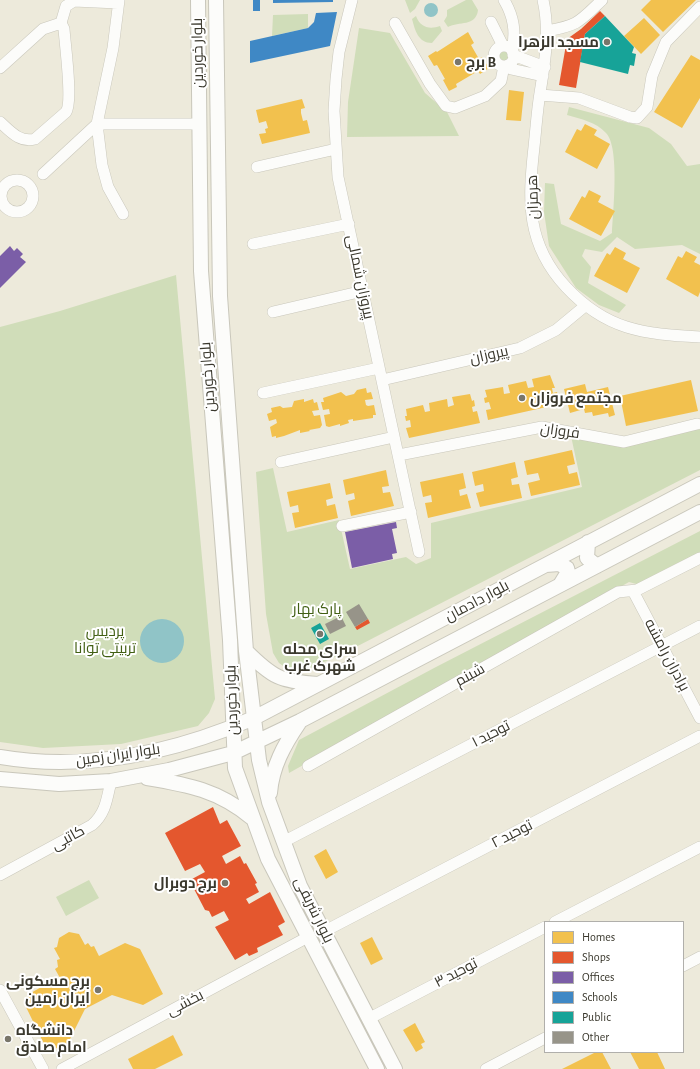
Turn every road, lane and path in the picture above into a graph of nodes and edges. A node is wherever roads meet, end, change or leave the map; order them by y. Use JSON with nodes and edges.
{"nodes":[{"id":1,"x":198,"y":0,"type":"edge"},
{"id":2,"x":216,"y":0,"type":"edge"},
{"id":3,"x":352,"y":0,"type":"edge"},
{"id":4,"x":504,"y":0,"type":"edge"},
{"id":5,"x":543,"y":0,"type":"edge"},
{"id":6,"x":602,"y":0,"type":"edge"},
{"id":7,"x":119,"y":2,"type":"edge"},
{"id":8,"x":700,"y":8,"type":"edge"},
{"id":9,"x":490,"y":22,"type":"dead end"},
{"id":10,"x":61,"y":23,"type":"junction"},
{"id":11,"x":395,"y":23,"type":"dead end"},
{"id":12,"x":547,"y":31,"type":"junction"},
{"id":13,"x":508,"y":57,"type":"junction"},
{"id":14,"x":0,"y":68,"type":"edge"},
{"id":15,"x":544,"y":71,"type":"junction"},
{"id":16,"x":540,"y":95,"type":"junction"},
{"id":17,"x":0,"y":122,"type":"edge"},
{"id":18,"x":97,"y":124,"type":"junction"},
{"id":19,"x":199,"y":124,"type":"junction"},
{"id":20,"x":336,"y":149,"type":"junction"},
{"id":21,"x":257,"y":167,"type":"dead end"},
{"id":22,"x":43,"y":174,"type":"dead end"},
{"id":23,"x":123,"y":214,"type":"dead end"},
{"id":24,"x":349,"y":224,"type":"junction"},
{"id":25,"x":253,"y":244,"type":"dead end"},
{"id":26,"x":363,"y":291,"type":"junction"},
{"id":27,"x":585,"y":306,"type":"junction"},
{"id":28,"x":273,"y":312,"type":"dead end"},
{"id":29,"x":700,"y":337,"type":"edge"},
{"id":30,"x":379,"y":368,"type":"junction"},
{"id":31,"x":382,"y":380,"type":"junction"},
{"id":32,"x":263,"y":393,"type":"dead end"},
{"id":33,"x":696,"y":424,"type":"dead end"},
{"id":34,"x":394,"y":437,"type":"junction"},
{"id":35,"x":399,"y":455,"type":"junction"},
{"id":36,"x":280,"y":462,"type":"dead end"},
{"id":37,"x":700,"y":484,"type":"edge"},
{"id":38,"x":411,"y":512,"type":"junction"},
{"id":39,"x":700,"y":512,"type":"edge"},
{"id":40,"x":342,"y":526,"type":"dead end"},
{"id":41,"x":588,"y":542,"type":"junction"},
{"id":42,"x":419,"y":552,"type":"dead end"},
{"id":43,"x":700,"y":558,"type":"edge"},
{"id":44,"x":545,"y":565,"type":"junction"},
{"id":45,"x":597,"y":566,"type":"junction"},
{"id":46,"x":560,"y":586,"type":"junction"},
{"id":47,"x":633,"y":592,"type":"junction"},
{"id":48,"x":700,"y":626,"type":"edge"},
{"id":49,"x":662,"y":646,"type":"junction"},
{"id":50,"x":246,"y":651,"type":"junction"},
{"id":51,"x":318,"y":684,"type":"junction"},
{"id":52,"x":254,"y":718,"type":"junction"},
{"id":53,"x":700,"y":718,"type":"edge"},
{"id":54,"x":300,"y":721,"type":"junction"},
{"id":55,"x":233,"y":727,"type":"junction"},
{"id":56,"x":700,"y":736,"type":"edge"},
{"id":57,"x":256,"y":742,"type":"junction"},
{"id":58,"x":233,"y":753,"type":"junction"},
{"id":59,"x":0,"y":757,"type":"edge"},
{"id":60,"x":308,"y":766,"type":"dead end"},
{"id":61,"x":136,"y":776,"type":"junction"},
{"id":62,"x":0,"y":779,"type":"edge"},
{"id":63,"x":111,"y":781,"type":"junction"},
{"id":64,"x":269,"y":802,"type":"junction"},
{"id":65,"x":252,"y":818,"type":"junction"},
{"id":66,"x":282,"y":842,"type":"junction"},
{"id":67,"x":700,"y":847,"type":"edge"},
{"id":68,"x":0,"y":876,"type":"edge"},
{"id":69,"x":557,"y":921,"type":"edge"},
{"id":70,"x":544,"y":928,"type":"edge"},
{"id":71,"x":323,"y":932,"type":"junction"},
{"id":72,"x":308,"y":937,"type":"junction"},
{"id":73,"x":700,"y":957,"type":"edge"},
{"id":74,"x":684,"y":965,"type":"edge"},
{"id":75,"x":0,"y":990,"type":"edge"},
{"id":76,"x":368,"y":1019,"type":"junction"},
{"id":77,"x":544,"y":1039,"type":"edge"},
{"id":78,"x":43,"y":1069,"type":"edge"},
{"id":79,"x":62,"y":1069,"type":"edge"},
{"id":80,"x":377,"y":1069,"type":"edge"},
{"id":81,"x":395,"y":1069,"type":"edge"},
{"id":82,"x":486,"y":1069,"type":"edge"}],
"edges":[{"from":1,"to":19,"type":"main road","name":"بلوار خوردین"},
{"from":2,"to":50,"type":"main road","name":"بلوار خوردین"},
{"from":3,"to":20,"type":"street","name":"پیروزان شمالی"},
{"from":4,"to":13,"type":"street"},
{"from":5,"to":12,"type":"street","name":"هرمزان"},
{"from":6,"to":12,"type":"street"},
{"from":7,"to":10,"type":"street"},
{"from":7,"to":18,"type":"street"},
{"from":8,"to":16,"type":"street"},
{"from":9,"to":13,"type":"street"},
{"from":10,"to":14,"type":"street"},
{"from":10,"to":17,"type":"street"},
{"from":11,"to":13,"type":"street"},
{"from":12,"to":15,"type":"street","name":"هرمزان"},
{"from":13,"to":15,"type":"street"},
{"from":15,"to":16,"type":"street","name":"هرمزان"},
{"from":16,"to":27,"type":"street","name":"هرمزان"},
{"from":18,"to":19,"type":"street"},
{"from":18,"to":22,"type":"street"},
{"from":18,"to":23,"type":"street"},
{"from":19,"to":55,"type":"main road","name":"بلوار خوردین"},
{"from":20,"to":21,"type":"street"},
{"from":20,"to":24,"type":"street","name":"پیروزان شمالی"},
{"from":24,"to":25,"type":"street"},
{"from":24,"to":26,"type":"street","name":"پیروزان شمالی"},
{"from":26,"to":28,"type":"street"},
{"from":26,"to":30,"type":"street","name":"پیروزان شمالی"},
{"from":27,"to":29,"type":"street","name":"هرمزان"},
{"from":27,"to":31,"type":"street","name":"پیروزان"},
{"from":30,"to":31,"type":"street","name":"پیروزان شمالی"},
{"from":30,"to":32,"type":"street"},
{"from":31,"to":34,"type":"street","name":"پیروزان شمالی"},
{"from":33,"to":35,"type":"street","name":"فروزان"},
{"from":34,"to":35,"type":"street","name":"پیروزان شمالی"},
{"from":34,"to":36,"type":"street"},
{"from":35,"to":38,"type":"street","name":"پیروزان شمالی"},
{"from":37,"to":41,"type":"main road","name":"بلوار دادمان"},
{"from":38,"to":40,"type":"street"},
{"from":38,"to":42,"type":"street","name":"پیروزان شمالی"},
{"from":39,"to":45,"type":"main road","name":"بلوار دادمان"},
{"from":41,"to":44,"type":"main road","name":"بلوار دادمان"},
{"from":41,"to":45,"type":"main road"},
{"from":43,"to":47,"type":"street"},
{"from":44,"to":46,"type":"main road"},
{"from":44,"to":51,"type":"main road","name":"بلوار دادمان"},
{"from":45,"to":46,"type":"main road","name":"بلوار دادمان"},
{"from":46,"to":54,"type":"main road","name":"بلوار دادمان"},
{"from":47,"to":49,"type":"street","name":"برادران رامشه"},
{"from":47,"to":60,"type":"street","name":"شبنم"},
{"from":48,"to":49,"type":"street","name":"توحید ۱"},
{"from":49,"to":53,"type":"street","name":"برادران رامشه"},
{"from":49,"to":66,"type":"street","name":"توحید ۱"},
{"from":50,"to":51,"type":"main road"},
{"from":50,"to":52,"type":"main road","name":"بلوار خوردین"},
{"from":51,"to":52,"type":"main road","name":"بلوار دادمان"},
{"from":52,"to":55,"type":"main road","name":"بلوار ایران زمین"},
{"from":52,"to":57,"type":"main road","name":"بلوار خوردین"},
{"from":54,"to":57,"type":"main road","name":"بلوار دادمان"},
{"from":54,"to":64,"type":"main road"},
{"from":55,"to":58,"type":"main road","name":"بلوار خوردین"},
{"from":55,"to":59,"type":"main road","name":"بلوار ایران زمین"},
{"from":56,"to":71,"type":"street","name":"توحید ۲"},
{"from":57,"to":58,"type":"main road","name":"بلوار ایران زمین"},
{"from":57,"to":64,"type":"main road","name":"بلوار شریفی"},
{"from":58,"to":61,"type":"main road","name":"بلوار ایران زمین"},
{"from":58,"to":65,"type":"main road","name":"بلوار شریفی"},
{"from":61,"to":63,"type":"main road","name":"بلوار ایران زمین"},
{"from":61,"to":65,"type":"main road"},
{"from":62,"to":63,"type":"main road","name":"بلوار ایران زمین"},
{"from":63,"to":68,"type":"street","name":"کاتبی"},
{"from":64,"to":66,"type":"main road","name":"بلوار شریفی"},
{"from":65,"to":72,"type":"main road","name":"بلوار شریفی"},
{"from":66,"to":71,"type":"main road","name":"بلوار شریفی"},
{"from":67,"to":69,"type":"street"},
{"from":70,"to":76,"type":"street","name":"توحید ۳"},
{"from":71,"to":76,"type":"main road","name":"بلوار شریفی"},
{"from":72,"to":79,"type":"street","name":"بخشی"},
{"from":72,"to":80,"type":"main road","name":"بلوار شریفی"},
{"from":73,"to":74,"type":"street"},
{"from":75,"to":78,"type":"street"},
{"from":76,"to":81,"type":"main road","name":"بلوار شریفی"},
{"from":77,"to":82,"type":"street"}]}
